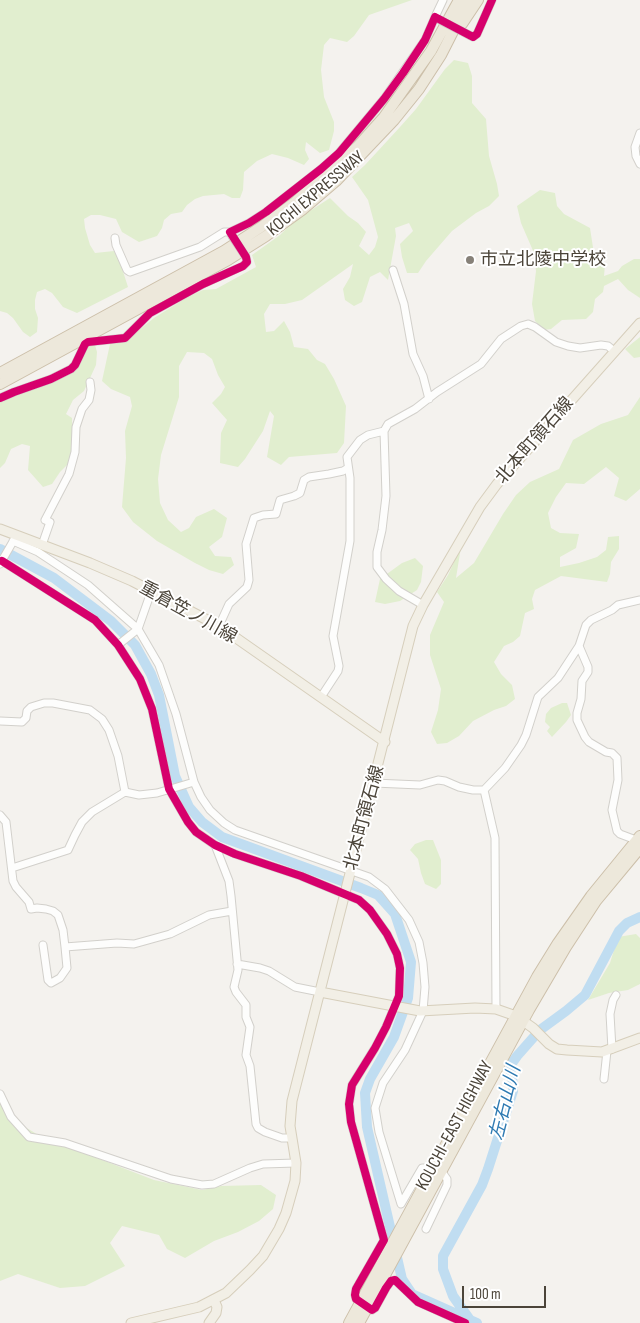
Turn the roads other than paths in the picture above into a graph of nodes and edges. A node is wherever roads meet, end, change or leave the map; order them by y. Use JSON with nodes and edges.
{"nodes":[{"id":1,"x":443,"y":0,"type":"edge"},
{"id":2,"x":459,"y":0,"type":"edge"},
{"id":3,"x":469,"y":0,"type":"edge"},
{"id":4,"x":478,"y":0,"type":"edge"},
{"id":5,"x":492,"y":0,"type":"edge"},
{"id":6,"x":437,"y":18,"type":"junction"},
{"id":7,"x":441,"y":55,"type":"junction"},
{"id":8,"x":640,"y":132,"type":"edge"},
{"id":9,"x":640,"y":164,"type":"edge"},
{"id":10,"x":231,"y":234,"type":"junction"},
{"id":11,"x":115,"y":238,"type":"dead end"},
{"id":12,"x":393,"y":270,"type":"dead end"},
{"id":13,"x":119,"y":313,"type":"junction"},
{"id":14,"x":640,"y":323,"type":"edge"},
{"id":15,"x":614,"y":351,"type":"junction"},
{"id":16,"x":0,"y":373,"type":"edge"},
{"id":17,"x":90,"y":382,"type":"dead end"},
{"id":18,"x":0,"y":384,"type":"edge"},
{"id":19,"x":0,"y":398,"type":"edge"},
{"id":20,"x":429,"y":399,"type":"junction"},
{"id":21,"x":384,"y":432,"type":"junction"},
{"id":22,"x":348,"y":468,"type":"junction"},
{"id":23,"x":0,"y":529,"type":"edge"},
{"id":24,"x":14,"y":540,"type":"junction"},
{"id":25,"x":42,"y":545,"type":"junction"},
{"id":26,"x":1,"y":562,"type":"edge"},
{"id":27,"x":151,"y":592,"type":"junction"},
{"id":28,"x":640,"y":600,"type":"edge"},
{"id":29,"x":423,"y":605,"type":"junction"},
{"id":30,"x":219,"y":626,"type":"junction"},
{"id":31,"x":137,"y":630,"type":"junction"},
{"id":32,"x":119,"y":644,"type":"junction"},
{"id":33,"x":579,"y":646,"type":"junction"},
{"id":34,"x":320,"y":697,"type":"junction"},
{"id":35,"x":0,"y":721,"type":"edge"},
{"id":36,"x":385,"y":742,"type":"junction"},
{"id":37,"x":193,"y":782,"type":"junction"},
{"id":38,"x":374,"y":783,"type":"junction"},
{"id":39,"x":172,"y":788,"type":"junction"},
{"id":40,"x":484,"y":790,"type":"junction"},
{"id":41,"x":125,"y":792,"type":"junction"},
{"id":42,"x":0,"y":815,"type":"edge"},
{"id":43,"x":639,"y":842,"type":"edge"},
{"id":44,"x":215,"y":845,"type":"junction"},
{"id":45,"x":12,"y":868,"type":"junction"},
{"id":46,"x":351,"y":870,"type":"junction"},
{"id":47,"x":345,"y":892,"type":"junction"},
{"id":48,"x":232,"y":911,"type":"junction"},
{"id":49,"x":44,"y":945,"type":"dead end"},
{"id":50,"x":66,"y":947,"type":"junction"},
{"id":51,"x":237,"y":964,"type":"junction"},
{"id":52,"x":320,"y":992,"type":"junction"},
{"id":53,"x":616,"y":995,"type":"dead end"},
{"id":54,"x":396,"y":1007,"type":"junction"},
{"id":55,"x":496,"y":1009,"type":"junction"},
{"id":56,"x":422,"y":1011,"type":"junction"},
{"id":57,"x":520,"y":1019,"type":"junction"},
{"id":58,"x":640,"y":1038,"type":"edge"},
{"id":59,"x":610,"y":1050,"type":"junction"},
{"id":60,"x":604,"y":1079,"type":"dead end"},
{"id":61,"x":0,"y":1094,"type":"edge"},
{"id":62,"x":292,"y":1138,"type":"junction"},
{"id":63,"x":296,"y":1163,"type":"junction"},
{"id":64,"x":437,"y":1170,"type":"junction"},
{"id":65,"x":426,"y":1229,"type":"dead end"},
{"id":66,"x":375,"y":1284,"type":"junction"},
{"id":67,"x":214,"y":1300,"type":"junction"},
{"id":68,"x":364,"y":1305,"type":"junction"},
{"id":69,"x":131,"y":1323,"type":"edge"},
{"id":70,"x":209,"y":1323,"type":"edge"},
{"id":71,"x":349,"y":1323,"type":"edge"},
{"id":72,"x":359,"y":1323,"type":"edge"},
{"id":73,"x":465,"y":1323,"type":"edge"}],
"edges":[{"from":1,"to":6,"type":"street"},
{"from":2,"to":13,"type":"highway","name":"KOCHI EXPRESSWAY"},
{"from":3,"to":7,"type":"highway","name":"KOCHI EXPRESSWAY"},
{"from":4,"to":7,"type":"highway"},
{"from":5,"to":6,"type":"street","bridge":true},
{"from":6,"to":10,"type":"street"},
{"from":7,"to":13,"type":"highway","name":"KOCHI EXPRESSWAY"},
{"from":8,"to":9,"type":"street"},
{"from":10,"to":11,"type":"street"},
{"from":10,"to":19,"type":"street","bridge":true},
{"from":12,"to":20,"type":"street"},
{"from":13,"to":16,"type":"highway","name":"KOCHI EXPRESSWAY"},
{"from":13,"to":18,"type":"highway","name":"KOCHI EXPRESSWAY"},
{"from":14,"to":15,"type":"main road","name":"北本町領石線"},
{"from":15,"to":20,"type":"street"},
{"from":15,"to":29,"type":"main road","name":"北本町領石線"},
{"from":17,"to":25,"type":"street"},
{"from":20,"to":21,"type":"street"},
{"from":21,"to":22,"type":"street"},
{"from":21,"to":29,"type":"street"},
{"from":22,"to":30,"type":"street"},
{"from":22,"to":34,"type":"street"},
{"from":23,"to":24,"type":"main road","name":"重倉笠ノ川線"},
{"from":24,"to":25,"type":"main road","name":"重倉笠ノ川線"},
{"from":24,"to":26,"type":"street"},
{"from":24,"to":31,"type":"street"},
{"from":25,"to":27,"type":"main road","name":"重倉笠ノ川線"},
{"from":26,"to":32,"type":"street"},
{"from":27,"to":30,"type":"main road","name":"重倉笠ノ川線"},
{"from":27,"to":31,"type":"street"},
{"from":28,"to":33,"type":"street"},
{"from":29,"to":36,"type":"main road","name":"北本町領石線"},
{"from":30,"to":34,"type":"main road","name":"重倉笠ノ川線"},
{"from":31,"to":32,"type":"street"},
{"from":31,"to":37,"type":"street"},
{"from":32,"to":39,"type":"street"},
{"from":33,"to":40,"type":"street"},
{"from":33,"to":43,"type":"street"},
{"from":34,"to":36,"type":"main road","name":"重倉笠ノ川線"},
{"from":35,"to":41,"type":"street"},
{"from":36,"to":38,"type":"main road","name":"北本町領石線"},
{"from":37,"to":39,"type":"street"},
{"from":37,"to":46,"type":"street"},
{"from":38,"to":40,"type":"street"},
{"from":38,"to":46,"type":"main road","name":"北本町領石線"},
{"from":39,"to":41,"type":"street"},
{"from":39,"to":44,"type":"street"},
{"from":40,"to":55,"type":"street"},
{"from":41,"to":45,"type":"street"},
{"from":42,"to":45,"type":"street"},
{"from":43,"to":57,"type":"highway","name":"KOUCHI-EAST HIGHWAY"},
{"from":44,"to":47,"type":"street"},
{"from":44,"to":48,"type":"street"},
{"from":45,"to":50,"type":"street"},
{"from":46,"to":47,"type":"main road","name":"北本町領石線"},
{"from":46,"to":56,"type":"street"},
{"from":47,"to":52,"type":"main road","name":"北本町領石線"},
{"from":47,"to":54,"type":"street"},
{"from":48,"to":50,"type":"street"},
{"from":48,"to":51,"type":"street"},
{"from":49,"to":50,"type":"street"},
{"from":51,"to":52,"type":"street"},
{"from":51,"to":62,"type":"street"},
{"from":52,"to":54,"type":"main road"},
{"from":52,"to":62,"type":"main road","name":"北本町領石線"},
{"from":53,"to":59,"type":"street"},
{"from":54,"to":56,"type":"main road"},
{"from":54,"to":68,"type":"street"},
{"from":55,"to":56,"type":"main road"},
{"from":55,"to":57,"type":"main road"},
{"from":56,"to":64,"type":"street"},
{"from":57,"to":59,"type":"main road"},
{"from":57,"to":64,"type":"highway","name":"KOUCHI-EAST HIGHWAY"},
{"from":58,"to":59,"type":"main road"},
{"from":59,"to":60,"type":"street"},
{"from":61,"to":63,"type":"street"},
{"from":62,"to":63,"type":"main road","name":"北本町領石線"},
{"from":63,"to":67,"type":"main road","name":"北本町領石線"},
{"from":64,"to":65,"type":"street"},
{"from":64,"to":66,"type":"highway","name":"KOUCHI-EAST HIGHWAY"},
{"from":64,"to":66,"type":"highway","name":"KOUCHI-EAST HIGHWAY"},
{"from":66,"to":68,"type":"highway","name":"KOUCHI-EAST HIGHWAY"},
{"from":67,"to":69,"type":"main road","name":"北本町領石線"},
{"from":67,"to":70,"type":"main road"},
{"from":68,"to":71,"type":"highway","name":"KOUCHI-EAST HIGHWAY"},
{"from":68,"to":72,"type":"highway","name":"KOUCHI-EAST HIGHWAY"},
{"from":68,"to":73,"type":"street"}]}
